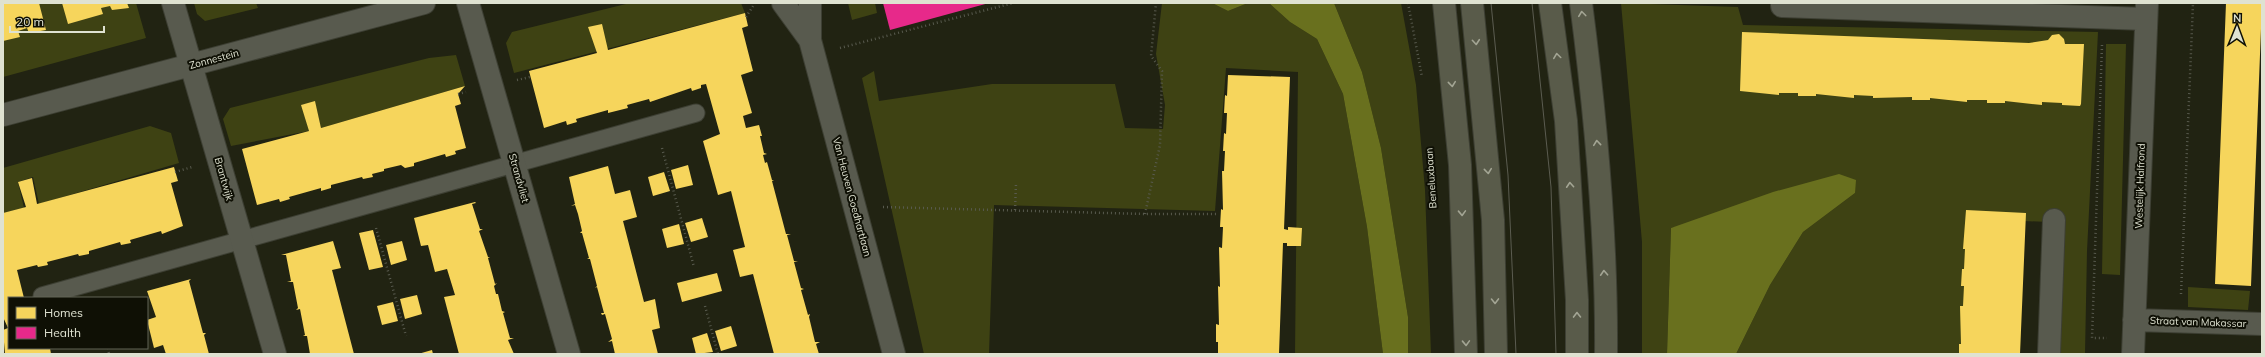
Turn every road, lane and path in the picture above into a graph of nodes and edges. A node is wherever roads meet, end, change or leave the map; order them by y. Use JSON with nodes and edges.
{"nodes":[{"id":1,"x":174,"y":3,"type":"edge"},
{"id":2,"x":424,"y":3,"type":"edge"},
{"id":3,"x":468,"y":3,"type":"edge"},
{"id":4,"x":755,"y":3,"type":"edge"},
{"id":5,"x":783,"y":3,"type":"edge"},
{"id":6,"x":810,"y":3,"type":"edge"},
{"id":7,"x":1013,"y":3,"type":"edge"},
{"id":8,"x":1156,"y":3,"type":"edge"},
{"id":9,"x":1408,"y":3,"type":"edge"},
{"id":10,"x":1444,"y":3,"type":"edge"},
{"id":11,"x":1472,"y":3,"type":"edge"},
{"id":12,"x":1550,"y":3,"type":"edge"},
{"id":13,"x":1581,"y":3,"type":"edge"},
{"id":14,"x":1782,"y":3,"type":"edge"},
{"id":15,"x":2193,"y":3,"type":"edge"},
{"id":16,"x":1994,"y":8,"type":"edge"},
{"id":17,"x":2147,"y":11,"type":"edge"},
{"id":18,"x":746,"y":17,"type":"dead end"},
{"id":19,"x":2103,"y":17,"type":"junction"},
{"id":20,"x":812,"y":47,"type":"junction"},
{"id":21,"x":192,"y":65,"type":"junction"},
{"id":22,"x":1423,"y":84,"type":"dead end"},
{"id":23,"x":696,"y":113,"type":"dead end"},
{"id":24,"x":3,"y":116,"type":"edge"},
{"id":25,"x":656,"y":124,"type":"junction"},
{"id":26,"x":515,"y":163,"type":"junction"},
{"id":27,"x":1016,"y":184,"type":"dead end"},
{"id":28,"x":370,"y":204,"type":"junction"},
{"id":29,"x":855,"y":206,"type":"junction"},
{"id":30,"x":1015,"y":210,"type":"junction"},
{"id":31,"x":1145,"y":214,"type":"junction"},
{"id":32,"x":1218,"y":214,"type":"dead end"},
{"id":33,"x":2054,"y":220,"type":"dead end"},
{"id":34,"x":242,"y":240,"type":"junction"},
{"id":35,"x":694,"y":267,"type":"dead end"},
{"id":36,"x":42,"y":296,"type":"dead end"},
{"id":37,"x":705,"y":306,"type":"dead end"},
{"id":38,"x":2134,"y":320,"type":"junction"},
{"id":39,"x":2180,"y":321,"type":"junction"},
{"id":40,"x":2262,"y":324,"type":"edge"},
{"id":41,"x":406,"y":336,"type":"dead end"},
{"id":42,"x":2112,"y":338,"type":"dead end"},
{"id":43,"x":275,"y":354,"type":"edge"},
{"id":44,"x":569,"y":354,"type":"edge"},
{"id":45,"x":718,"y":354,"type":"edge"},
{"id":46,"x":894,"y":354,"type":"edge"},
{"id":47,"x":1466,"y":354,"type":"edge"},
{"id":48,"x":1496,"y":354,"type":"edge"},
{"id":49,"x":1577,"y":354,"type":"edge"},
{"id":50,"x":1606,"y":354,"type":"edge"},
{"id":51,"x":2050,"y":354,"type":"edge"},
{"id":52,"x":2133,"y":354,"type":"edge"}],
"edges":[{"from":1,"to":21,"type":"street","name":"Brantwijk"},
{"from":2,"to":21,"type":"street","name":"Zonnestein"},
{"from":3,"to":26,"type":"street","name":"Strandvliet"},
{"from":4,"to":18,"type":"path"},
{"from":5,"to":20,"type":"street","name":"Van Heuven Goedhartlaan"},
{"from":6,"to":20,"type":"street","name":"Van Heuven Goedhartlaan"},
{"from":7,"to":20,"type":"path"},
{"from":8,"to":31,"type":"path"},
{"from":9,"to":22,"type":"path"},
{"from":10,"to":47,"type":"main road","one_way":true},
{"from":11,"to":48,"type":"main road","one_way":true},
{"from":49,"to":12,"type":"main road","one_way":true},
{"from":50,"to":13,"type":"main road","one_way":true},
{"from":14,"to":16,"type":"street","name":"Westelijk Halfrond"},
{"from":15,"to":39,"type":"path"},
{"from":16,"to":19,"type":"street","name":"Westelijk Halfrond"},
{"from":17,"to":19,"type":"street","name":"Westelijk Halfrond"},
{"from":17,"to":38,"type":"street","name":"Westelijk Halfrond"},
{"from":19,"to":42,"type":"path"},
{"from":20,"to":29,"type":"street","name":"Van Heuven Goedhartlaan"},
{"from":21,"to":24,"type":"street","name":"Zonnestein"},
{"from":21,"to":34,"type":"street","name":"Brantwijk"},
{"from":23,"to":25,"type":"lane"},
{"from":25,"to":26,"type":"lane"},
{"from":25,"to":35,"type":"path"},
{"from":26,"to":28,"type":"lane"},
{"from":26,"to":44,"type":"street","name":"Strandvliet"},
{"from":27,"to":30,"type":"path"},
{"from":28,"to":34,"type":"lane"},
{"from":28,"to":41,"type":"path"},
{"from":29,"to":30,"type":"path"},
{"from":29,"to":46,"type":"street","name":"Van Heuven Goedhartlaan"},
{"from":30,"to":31,"type":"path"},
{"from":31,"to":32,"type":"path"},
{"from":33,"to":51,"type":"street"},
{"from":34,"to":36,"type":"lane"},
{"from":34,"to":43,"type":"street","name":"Brantwijk"},
{"from":37,"to":45,"type":"path"},
{"from":38,"to":39,"type":"street","name":"Straat van Makassar"},
{"from":38,"to":52,"type":"street","name":"Westelijk Halfrond"},
{"from":39,"to":40,"type":"street","name":"Straat van Makassar"}]}
